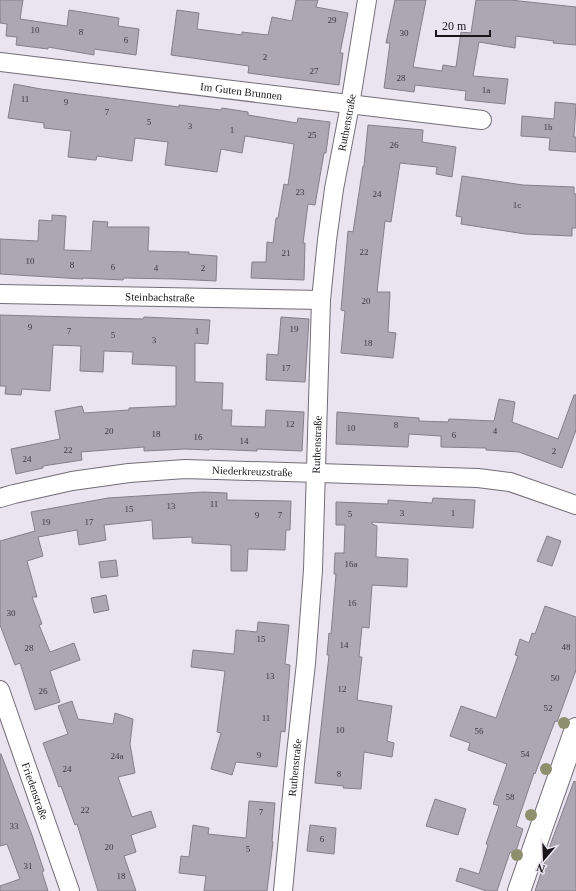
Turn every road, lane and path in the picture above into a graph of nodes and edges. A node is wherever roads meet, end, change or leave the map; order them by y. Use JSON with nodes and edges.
{"nodes":[{"id":1,"x":367,"y":0,"type":"edge"},
{"id":2,"x":0,"y":62,"type":"edge"},
{"id":3,"x":350,"y":105,"type":"junction"},
{"id":4,"x":482,"y":120,"type":"dead end"},
{"id":5,"x":0,"y":294,"type":"edge"},
{"id":6,"x":321,"y":300,"type":"junction"},
{"id":7,"x":316,"y":474,"type":"junction"},
{"id":8,"x":0,"y":498,"type":"edge"},
{"id":9,"x":576,"y":505,"type":"edge"},
{"id":10,"x":0,"y":690,"type":"edge"},
{"id":11,"x":576,"y":729,"type":"edge"},
{"id":12,"x":70,"y":891,"type":"edge"},
{"id":13,"x":283,"y":891,"type":"edge"},
{"id":14,"x":519,"y":891,"type":"edge"}],
"edges":[{"from":1,"to":3,"type":"street","name":"Ruthenstraße"},
{"from":2,"to":3,"type":"street","name":"Im Guten Brunnen"},
{"from":3,"to":4,"type":"street","name":"Im Guten Brunnen"},
{"from":3,"to":6,"type":"street","name":"Ruthenstraße"},
{"from":5,"to":6,"type":"street","name":"Steinbachstraße"},
{"from":6,"to":7,"type":"street","name":"Ruthenstraße"},
{"from":7,"to":8,"type":"street","name":"Niederkreuzstraße"},
{"from":7,"to":9,"type":"street","name":"Niederkreuzstraße"},
{"from":7,"to":13,"type":"street","name":"Ruthenstraße"},
{"from":10,"to":12,"type":"street","name":"Friedenstraße"},
{"from":11,"to":14,"type":"main road"}]}
